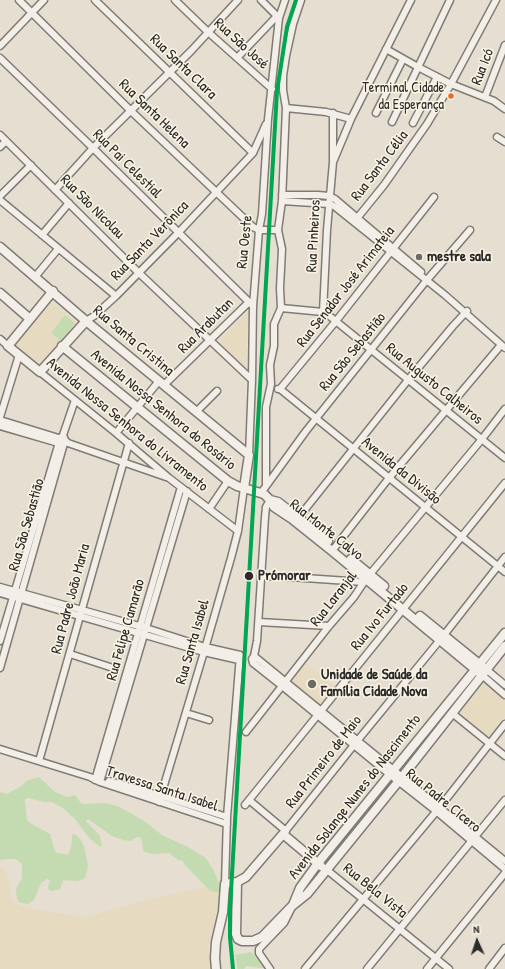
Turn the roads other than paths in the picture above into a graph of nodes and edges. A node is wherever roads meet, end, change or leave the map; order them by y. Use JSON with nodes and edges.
{"nodes":[{"id":1,"x":19,"y":0,"type":"edge"},
{"id":2,"x":44,"y":0,"type":"edge"},
{"id":3,"x":95,"y":0,"type":"edge"},
{"id":4,"x":175,"y":0,"type":"edge"},
{"id":5,"x":238,"y":0,"type":"edge"},
{"id":6,"x":261,"y":0,"type":"edge"},
{"id":7,"x":285,"y":0,"type":"edge"},
{"id":8,"x":301,"y":0,"type":"edge"},
{"id":9,"x":411,"y":0,"type":"edge"},
{"id":10,"x":450,"y":0,"type":"edge"},
{"id":11,"x":496,"y":0,"type":"edge"},
{"id":12,"x":32,"y":12,"type":"junction"},
{"id":13,"x":278,"y":17,"type":"junction"},
{"id":14,"x":208,"y":32,"type":"junction"},
{"id":15,"x":505,"y":45,"type":"edge"},
{"id":16,"x":0,"y":46,"type":"edge"},
{"id":17,"x":386,"y":49,"type":"junction"},
{"id":18,"x":0,"y":58,"type":"edge"},
{"id":19,"x":237,"y":58,"type":"junction"},
{"id":20,"x":403,"y":59,"type":"junction"},
{"id":21,"x":418,"y":67,"type":"junction"},
{"id":22,"x":170,"y":72,"type":"junction"},
{"id":23,"x":437,"y":77,"type":"junction"},
{"id":24,"x":451,"y":84,"type":"junction"},
{"id":25,"x":272,"y":89,"type":"junction"},
{"id":26,"x":485,"y":97,"type":"junction"},
{"id":27,"x":286,"y":108,"type":"junction"},
{"id":28,"x":505,"y":108,"type":"edge"},
{"id":29,"x":130,"y":111,"type":"junction"},
{"id":30,"x":333,"y":113,"type":"junction"},
{"id":31,"x":376,"y":113,"type":"dead end"},
{"id":32,"x":268,"y":119,"type":"junction"},
{"id":33,"x":351,"y":119,"type":"junction"},
{"id":34,"x":392,"y":122,"type":"dead end"},
{"id":35,"x":413,"y":123,"type":"dead end"},
{"id":36,"x":0,"y":135,"type":"edge"},
{"id":37,"x":498,"y":137,"type":"dead end"},
{"id":38,"x":6,"y":141,"type":"junction"},
{"id":39,"x":505,"y":142,"type":"edge"},
{"id":40,"x":0,"y":147,"type":"edge"},
{"id":41,"x":257,"y":147,"type":"junction"},
{"id":42,"x":93,"y":148,"type":"junction"},
{"id":43,"x":267,"y":151,"type":"junction"},
{"id":44,"x":253,"y":153,"type":"junction"},
{"id":45,"x":333,"y":162,"type":"junction"},
{"id":46,"x":31,"y":165,"type":"junction"},
{"id":47,"x":55,"y":190,"type":"junction"},
{"id":48,"x":216,"y":192,"type":"junction"},
{"id":49,"x":0,"y":196,"type":"edge"},
{"id":50,"x":329,"y":196,"type":"junction"},
{"id":51,"x":434,"y":197,"type":"dead end"},
{"id":52,"x":282,"y":198,"type":"junction"},
{"id":53,"x":0,"y":200,"type":"edge"},
{"id":54,"x":69,"y":203,"type":"junction"},
{"id":55,"x":329,"y":204,"type":"junction"},
{"id":56,"x":356,"y":220,"type":"junction"},
{"id":57,"x":259,"y":230,"type":"junction"},
{"id":58,"x":278,"y":230,"type":"junction"},
{"id":59,"x":470,"y":230,"type":"dead end"},
{"id":60,"x":179,"y":232,"type":"junction"},
{"id":61,"x":42,"y":235,"type":"junction"},
{"id":62,"x":0,"y":247,"type":"edge"},
{"id":63,"x":58,"y":249,"type":"junction"},
{"id":64,"x":391,"y":250,"type":"junction"},
{"id":65,"x":139,"y":273,"type":"junction"},
{"id":66,"x":36,"y":277,"type":"junction"},
{"id":67,"x":428,"y":280,"type":"junction"},
{"id":68,"x":53,"y":291,"type":"junction"},
{"id":69,"x":0,"y":293,"type":"edge"},
{"id":70,"x":116,"y":296,"type":"junction"},
{"id":71,"x":251,"y":304,"type":"junction"},
{"id":72,"x":281,"y":308,"type":"junction"},
{"id":73,"x":323,"y":312,"type":"junction"},
{"id":74,"x":467,"y":313,"type":"junction"},
{"id":75,"x":30,"y":319,"type":"junction"},
{"id":76,"x":86,"y":321,"type":"junction"},
{"id":77,"x":336,"y":322,"type":"junction"},
{"id":78,"x":0,"y":339,"type":"edge"},
{"id":79,"x":210,"y":340,"type":"junction"},
{"id":80,"x":8,"y":346,"type":"junction"},
{"id":81,"x":62,"y":346,"type":"junction"},
{"id":82,"x":503,"y":346,"type":"edge"},
{"id":83,"x":372,"y":350,"type":"junction"},
{"id":84,"x":19,"y":355,"type":"junction"},
{"id":85,"x":40,"y":372,"type":"junction"},
{"id":86,"x":252,"y":380,"type":"junction"},
{"id":87,"x":408,"y":380,"type":"junction"},
{"id":88,"x":162,"y":383,"type":"junction"},
{"id":89,"x":275,"y":390,"type":"junction"},
{"id":90,"x":217,"y":391,"type":"dead end"},
{"id":91,"x":74,"y":400,"type":"junction"},
{"id":92,"x":137,"y":407,"type":"junction"},
{"id":93,"x":505,"y":409,"type":"edge"},
{"id":94,"x":445,"y":410,"type":"junction"},
{"id":95,"x":196,"y":412,"type":"junction"},
{"id":96,"x":0,"y":419,"type":"edge"},
{"id":97,"x":316,"y":419,"type":"junction"},
{"id":98,"x":0,"y":426,"type":"edge"},
{"id":99,"x":116,"y":433,"type":"junction"},
{"id":100,"x":482,"y":439,"type":"junction"},
{"id":101,"x":63,"y":441,"type":"junction"},
{"id":102,"x":129,"y":443,"type":"junction"},
{"id":103,"x":353,"y":449,"type":"junction"},
{"id":104,"x":249,"y":455,"type":"junction"},
{"id":105,"x":505,"y":458,"type":"edge"},
{"id":106,"x":122,"y":462,"type":"junction"},
{"id":107,"x":169,"y":478,"type":"junction"},
{"id":108,"x":389,"y":478,"type":"junction"},
{"id":109,"x":228,"y":481,"type":"junction"},
{"id":110,"x":505,"y":483,"type":"edge"},
{"id":111,"x":266,"y":484,"type":"junction"},
{"id":112,"x":244,"y":488,"type":"junction"},
{"id":113,"x":184,"y":489,"type":"junction"},
{"id":114,"x":261,"y":493,"type":"junction"},
{"id":115,"x":270,"y":500,"type":"junction"},
{"id":116,"x":425,"y":508,"type":"junction"},
{"id":117,"x":209,"y":509,"type":"junction"},
{"id":118,"x":299,"y":517,"type":"junction"},
{"id":119,"x":238,"y":531,"type":"junction"},
{"id":120,"x":461,"y":537,"type":"junction"},
{"id":121,"x":334,"y":549,"type":"junction"},
{"id":122,"x":505,"y":557,"type":"edge"},
{"id":123,"x":497,"y":566,"type":"junction"},
{"id":124,"x":505,"y":572,"type":"edge"},
{"id":125,"x":261,"y":576,"type":"junction"},
{"id":126,"x":366,"y":579,"type":"junction"},
{"id":127,"x":0,"y":587,"type":"edge"},
{"id":128,"x":0,"y":593,"type":"edge"},
{"id":129,"x":17,"y":596,"type":"junction"},
{"id":130,"x":406,"y":608,"type":"junction"},
{"id":131,"x":81,"y":613,"type":"junction"},
{"id":132,"x":259,"y":622,"type":"junction"},
{"id":133,"x":329,"y":626,"type":"junction"},
{"id":134,"x":142,"y":630,"type":"junction"},
{"id":135,"x":505,"y":633,"type":"edge"},
{"id":136,"x":442,"y":638,"type":"junction"},
{"id":137,"x":0,"y":641,"type":"edge"},
{"id":138,"x":505,"y":646,"type":"edge"},
{"id":139,"x":205,"y":649,"type":"junction"},
{"id":140,"x":70,"y":654,"type":"junction"},
{"id":141,"x":254,"y":656,"type":"junction"},
{"id":142,"x":110,"y":666,"type":"dead end"},
{"id":143,"x":477,"y":666,"type":"junction"},
{"id":144,"x":0,"y":668,"type":"edge"},
{"id":145,"x":484,"y":673,"type":"junction"},
{"id":146,"x":284,"y":684,"type":"junction"},
{"id":147,"x":505,"y":685,"type":"edge"},
{"id":148,"x":505,"y":695,"type":"edge"},
{"id":149,"x":186,"y":713,"type":"junction"},
{"id":150,"x":319,"y":713,"type":"junction"},
{"id":151,"x":452,"y":713,"type":"junction"},
{"id":152,"x":209,"y":720,"type":"dead end"},
{"id":153,"x":505,"y":724,"type":"edge"},
{"id":154,"x":246,"y":732,"type":"dead end"},
{"id":155,"x":356,"y":742,"type":"junction"},
{"id":156,"x":489,"y":743,"type":"junction"},
{"id":157,"x":0,"y":749,"type":"edge"},
{"id":158,"x":505,"y":756,"type":"edge"},
{"id":159,"x":39,"y":761,"type":"junction"},
{"id":160,"x":391,"y":772,"type":"junction"},
{"id":161,"x":96,"y":779,"type":"junction"},
{"id":162,"x":400,"y":779,"type":"junction"},
{"id":163,"x":160,"y":799,"type":"junction"},
{"id":164,"x":505,"y":800,"type":"edge"},
{"id":165,"x":247,"y":803,"type":"joint"},
{"id":166,"x":438,"y":809,"type":"junction"},
{"id":167,"x":227,"y":820,"type":"junction"},
{"id":168,"x":285,"y":833,"type":"junction"},
{"id":169,"x":474,"y":839,"type":"junction"},
{"id":170,"x":505,"y":860,"type":"edge"},
{"id":171,"x":318,"y":863,"type":"junction"},
{"id":172,"x":505,"y":869,"type":"edge"},
{"id":173,"x":327,"y":870,"type":"junction"},
{"id":174,"x":505,"y":873,"type":"edge"},
{"id":175,"x":232,"y":884,"type":"junction"},
{"id":176,"x":363,"y":899,"type":"junction"},
{"id":177,"x":292,"y":906,"type":"junction"},
{"id":178,"x":400,"y":929,"type":"junction"},
{"id":179,"x":505,"y":948,"type":"edge"},
{"id":180,"x":436,"y":958,"type":"junction"},
{"id":181,"x":216,"y":969,"type":"edge"},
{"id":182,"x":270,"y":969,"type":"edge"},
{"id":183,"x":306,"y":969,"type":"edge"},
{"id":184,"x":367,"y":969,"type":"edge"},
{"id":185,"x":427,"y":969,"type":"edge"},
{"id":186,"x":449,"y":969,"type":"edge"},
{"id":187,"x":489,"y":969,"type":"edge"}],
"edges":[{"from":1,"to":12,"type":"street","name":"Rua Santa Helena"},
{"from":2,"to":12,"type":"street"},
{"from":3,"to":22,"type":"street","name":"Rua Santa Clara"},
{"from":4,"to":14,"type":"street","name":"Rua São José"},
{"from":5,"to":14,"type":"street"},
{"from":6,"to":13,"type":"street"},
{"from":7,"to":13,"type":"street","name":"Rua Oeste"},
{"from":8,"to":27,"type":"street"},
{"from":9,"to":17,"type":"street","name":"Rua Pinheiros"},
{"from":10,"to":21,"type":"street"},
{"from":11,"to":24,"type":"street","name":"Rua Santa Célia"},
{"from":12,"to":16,"type":"street"},
{"from":12,"to":29,"type":"street","name":"Rua Santa Helena"},
{"from":13,"to":19,"type":"street"},
{"from":13,"to":25,"type":"street","name":"Rua Oeste"},
{"from":14,"to":19,"type":"street","name":"Rua São José"},
{"from":14,"to":22,"type":"street"},
{"from":15,"to":26,"type":"street","name":"Rua Icó"},
{"from":17,"to":20,"type":"street"},
{"from":17,"to":33,"type":"street","name":"Rua Pinheiros"},
{"from":18,"to":42,"type":"street","name":"Rua Pai Celestial"},
{"from":19,"to":25,"type":"street","name":"Rua São José"},
{"from":20,"to":21,"type":"street"},
{"from":20,"to":31,"type":"street"},
{"from":21,"to":23,"type":"street"},
{"from":21,"to":34,"type":"street"},
{"from":22,"to":29,"type":"street"},
{"from":22,"to":44,"type":"street","name":"Rua Santa Clara"},
{"from":23,"to":24,"type":"street"},
{"from":23,"to":35,"type":"street"},
{"from":24,"to":26,"type":"street"},
{"from":24,"to":56,"type":"street","name":"Rua Santa Célia"},
{"from":25,"to":32,"type":"street","name":"Rua Oeste"},
{"from":26,"to":28,"type":"street"},
{"from":27,"to":30,"type":"street"},
{"from":27,"to":52,"type":"street"},
{"from":29,"to":42,"type":"street"},
{"from":29,"to":48,"type":"street","name":"Rua Santa Helena"},
{"from":30,"to":33,"type":"street"},
{"from":30,"to":45,"type":"street","name":"Rua Pinheiros"},
{"from":32,"to":41,"type":"street","name":"Rua Santa Verônica"},
{"from":32,"to":43,"type":"street","name":"Rua Oeste"},
{"from":33,"to":45,"type":"street","name":"Rua Pinheiros"},
{"from":36,"to":38,"type":"street","name":"Rua São Nicolau"},
{"from":37,"to":39,"type":"street"},
{"from":38,"to":40,"type":"street"},
{"from":38,"to":46,"type":"street","name":"Rua São Nicolau"},
{"from":41,"to":43,"type":"street"},
{"from":41,"to":44,"type":"street","name":"Rua Santa Verônica"},
{"from":42,"to":47,"type":"street"},
{"from":42,"to":60,"type":"street","name":"Rua Pai Celestial"},
{"from":43,"to":57,"type":"street","name":"Rua Oeste"},
{"from":44,"to":48,"type":"street","name":"Rua Santa Verônica"},
{"from":45,"to":50,"type":"street","name":"Rua Pinheiros"},
{"from":46,"to":47,"type":"street","name":"Rua São Nicolau"},
{"from":46,"to":49,"type":"street"},
{"from":47,"to":54,"type":"street","name":"Rua São Nicolau"},
{"from":48,"to":57,"type":"street","name":"Rua Santa Helena"},
{"from":48,"to":60,"type":"street","name":"Rua Santa Verônica"},
{"from":50,"to":52,"type":"street"},
{"from":50,"to":55,"type":"street","name":"Rua Pinheiros"},
{"from":50,"to":56,"type":"street"},
{"from":51,"to":64,"type":"street","name":"Rua Senador José Arimateia"},
{"from":52,"to":55,"type":"street"},
{"from":52,"to":58,"type":"street"},
{"from":53,"to":61,"type":"street"},
{"from":54,"to":61,"type":"street"},
{"from":54,"to":65,"type":"street","name":"Rua São Nicolau"},
{"from":55,"to":56,"type":"street"},
{"from":55,"to":73,"type":"street","name":"Rua Pinheiros"},
{"from":56,"to":64,"type":"street"},
{"from":57,"to":58,"type":"street"},
{"from":57,"to":71,"type":"street","name":"Rua Oeste"},
{"from":58,"to":72,"type":"street"},
{"from":59,"to":67,"type":"street","name":"Rua São Sebastião"},
{"from":60,"to":65,"type":"street","name":"Rua Santa Verônica"},
{"from":60,"to":71,"type":"street","name":"Rua Pai Celestial"},
{"from":61,"to":63,"type":"street"},
{"from":62,"to":66,"type":"main road","name":"Rua Santa Cristina"},
{"from":63,"to":66,"type":"street"},
{"from":63,"to":70,"type":"street"},
{"from":64,"to":67,"type":"street"},
{"from":64,"to":77,"type":"street","name":"Rua Senador José Arimateia"},
{"from":65,"to":70,"type":"street","name":"Rua Santa Verônica"},
{"from":65,"to":79,"type":"street","name":"Rua São Nicolau"},
{"from":66,"to":68,"type":"main road","name":"Rua Santa Cristina"},
{"from":67,"to":74,"type":"street"},
{"from":67,"to":83,"type":"street","name":"Rua São Sebastião"},
{"from":68,"to":75,"type":"main road"},
{"from":68,"to":76,"type":"main road","name":"Rua Santa Cristina"},
{"from":69,"to":75,"type":"main road"},
{"from":70,"to":76,"type":"street","name":"Rua Santa Verônica"},
{"from":71,"to":79,"type":"street","name":"Rua Arabutan"},
{"from":71,"to":86,"type":"street","name":"Rua Oeste"},
{"from":72,"to":73,"type":"street"},
{"from":72,"to":89,"type":"street"},
{"from":73,"to":77,"type":"street","name":"Rua Augusto Calheiros"},
{"from":74,"to":82,"type":"street"},
{"from":74,"to":87,"type":"street"},
{"from":75,"to":80,"type":"main road"},
{"from":76,"to":81,"type":"main road","name":"Rua Santa Verônica"},
{"from":76,"to":88,"type":"main road","name":"Rua Santa Cristina"},
{"from":77,"to":83,"type":"street","name":"Rua Augusto Calheiros"},
{"from":77,"to":89,"type":"street","name":"Rua Senador José Arimateia"},
{"from":78,"to":80,"type":"street","name":"Avenida Nossa Senhora do Livramento"},
{"from":79,"to":86,"type":"street","name":"Rua São Nicolau"},
{"from":79,"to":88,"type":"street","name":"Rua Arabutan"},
{"from":80,"to":84,"type":"main road","name":"Avenida Nossa Senhora do Livramento"},
{"from":81,"to":85,"type":"main road","name":"Rua Santa Verônica"},
{"from":81,"to":92,"type":"main road","name":"Avenida Nossa Senhora do Rosário"},
{"from":82,"to":94,"type":"street"},
{"from":83,"to":87,"type":"street","name":"Rua Augusto Calheiros"},
{"from":83,"to":97,"type":"street","name":"Rua São Sebastião"},
{"from":84,"to":85,"type":"main road","name":"Avenida Nossa Senhora do Livramento"},
{"from":84,"to":96,"type":"street"},
{"from":85,"to":91,"type":"street","name":"Avenida Nossa Senhora do Livramento"},
{"from":86,"to":104,"type":"street","name":"Rua Oeste"},
{"from":87,"to":94,"type":"street","name":"Rua Augusto Calheiros"},
{"from":87,"to":103,"type":"street"},
{"from":88,"to":92,"type":"street","name":"Rua Arabutan"},
{"from":88,"to":95,"type":"main road","name":"Rua Santa Cristina"},
{"from":89,"to":97,"type":"street","name":"Avenida da Divisão"},
{"from":89,"to":111,"type":"street"},
{"from":90,"to":95,"type":"street"},
{"from":91,"to":99,"type":"street","name":"Avenida Nossa Senhora do Livramento"},
{"from":91,"to":101,"type":"street","name":"Rua São Sebastião"},
{"from":92,"to":99,"type":"street","name":"Rua Arabutan"},
{"from":92,"to":109,"type":"main road","name":"Avenida Nossa Senhora do Rosário"},
{"from":93,"to":100,"type":"street","name":"Rua Laranjal"},
{"from":94,"to":100,"type":"street","name":"Rua Augusto Calheiros"},
{"from":94,"to":108,"type":"street"},
{"from":95,"to":104,"type":"main road","name":"Rua Santa Cristina"},
{"from":96,"to":101,"type":"street"},
{"from":97,"to":103,"type":"street","name":"Avenida da Divisão"},
{"from":97,"to":111,"type":"street","name":"Rua São Sebastião"},
{"from":98,"to":101,"type":"street"},
{"from":99,"to":102,"type":"street","name":"Avenida Nossa Senhora do Livramento"},
{"from":100,"to":105,"type":"street","name":"Rua Augusto Calheiros"},
{"from":100,"to":116,"type":"street","name":"Rua Laranjal"},
{"from":101,"to":106,"type":"street"},
{"from":101,"to":129,"type":"street","name":"Rua São Sebastião"},
{"from":102,"to":106,"type":"street","name":"Rua Padre João Maria"},
{"from":102,"to":107,"type":"street","name":"Avenida Nossa Senhora do Livramento"},
{"from":103,"to":108,"type":"street","name":"Avenida da Divisão"},
{"from":103,"to":118,"type":"street"},
{"from":104,"to":112,"type":"main road","name":"Rua Oeste"},
{"from":106,"to":107,"type":"street"},
{"from":106,"to":131,"type":"street","name":"Rua Padre João Maria"},
{"from":107,"to":113,"type":"street","name":"Avenida Nossa Senhora do Livramento"},
{"from":108,"to":116,"type":"street","name":"Avenida da Divisão"},
{"from":108,"to":121,"type":"street"},
{"from":109,"to":112,"type":"main road","name":"Avenida Nossa Senhora do Rosário"},
{"from":109,"to":117,"type":"street"},
{"from":110,"to":120,"type":"street","name":"Rua Ivo Furtado"},
{"from":111,"to":114,"type":"street","name":"Rua São Sebastião"},
{"from":112,"to":114,"type":"main road","name":"Avenida Nossa Senhora do Rosário"},
{"from":112,"to":119,"type":"street","name":"Rua Santa Isabel"},
{"from":113,"to":117,"type":"street","name":"Avenida Nossa Senhora do Livramento"},
{"from":113,"to":134,"type":"street","name":"Rua Felipe Camarão"},
{"from":114,"to":115,"type":"main road","name":"Avenida Nossa Senhora do Rosário"},
{"from":115,"to":118,"type":"main road","name":"Rua Monte Calvo"},
{"from":115,"to":121,"type":"main road","name":"Rua Monte Calvo"},
{"from":115,"to":125,"type":"street"},
{"from":116,"to":120,"type":"street","name":"Avenida da Divisão"},
{"from":116,"to":126,"type":"street","name":"Rua Laranjal"},
{"from":117,"to":119,"type":"street","name":"Avenida Nossa Senhora do Livramento"},
{"from":118,"to":121,"type":"main road","name":"Rua Monte Calvo"},
{"from":119,"to":139,"type":"street","name":"Rua Santa Isabel"},
{"from":120,"to":123,"type":"street","name":"Avenida da Divisão"},
{"from":120,"to":130,"type":"street","name":"Rua Ivo Furtado"},
{"from":121,"to":126,"type":"main road","name":"Rua Monte Calvo"},
{"from":122,"to":123,"type":"street","name":"Rua Primeiro de Maio"},
{"from":123,"to":124,"type":"street","name":"Avenida da Divisão"},
{"from":123,"to":136,"type":"street","name":"Rua Primeiro de Maio"},
{"from":125,"to":126,"type":"street"},
{"from":125,"to":132,"type":"street"},
{"from":126,"to":130,"type":"main road","name":"Rua Monte Calvo"},
{"from":126,"to":133,"type":"street","name":"Rua Laranjal"},
{"from":127,"to":129,"type":"street"},
{"from":128,"to":129,"type":"street"},
{"from":129,"to":131,"type":"street"},
{"from":129,"to":137,"type":"street","name":"Rua São Sebastião"},
{"from":129,"to":144,"type":"street","name":"Rua São Sebastião"},
{"from":130,"to":136,"type":"main road","name":"Rua Monte Calvo"},
{"from":130,"to":150,"type":"street","name":"Rua Ivo Furtado"},
{"from":131,"to":134,"type":"street"},
{"from":131,"to":140,"type":"street","name":"Rua Padre João Maria"},
{"from":132,"to":133,"type":"street"},
{"from":132,"to":141,"type":"street"},
{"from":133,"to":146,"type":"street","name":"Rua Laranjal"},
{"from":134,"to":139,"type":"street"},
{"from":134,"to":161,"type":"street","name":"Rua Felipe Camarão"},
{"from":135,"to":143,"type":"main road","name":"Avenida Solange Nunes do Nascimento"},
{"from":136,"to":143,"type":"main road","name":"Rua Monte Calvo"},
{"from":136,"to":155,"type":"street","name":"Rua Primeiro de Maio"},
{"from":138,"to":145,"type":"main road","name":"Avenida Solange Nunes do Nascimento"},
{"from":139,"to":149,"type":"street","name":"Rua Santa Isabel"},
{"from":139,"to":167,"type":"street"},
{"from":140,"to":142,"type":"street"},
{"from":140,"to":159,"type":"street","name":"Rua Padre João Maria"},
{"from":141,"to":146,"type":"street","name":"Rua Padre Cícero"},
{"from":141,"to":146,"type":"street","name":"Rua Padre Cícero"},
{"from":143,"to":145,"type":"main road","name":"Rua Monte Calvo"},
{"from":143,"to":160,"type":"main road","name":"Avenida Solange Nunes do Nascimento"},
{"from":145,"to":147,"type":"street","name":"Rua Monte Calvo"},
{"from":145,"to":148,"type":"street","name":"Rua Monte Calvo"},
{"from":145,"to":151,"type":"main road","name":"Avenida Solange Nunes do Nascimento"},
{"from":146,"to":150,"type":"street","name":"Rua Padre Cícero"},
{"from":146,"to":154,"type":"street","name":"Rua Laranjal"},
{"from":149,"to":152,"type":"street"},
{"from":149,"to":163,"type":"street","name":"Rua Santa Isabel"},
{"from":150,"to":155,"type":"street","name":"Rua Padre Cícero"},
{"from":150,"to":165,"type":"street","name":"Rua Ivo Furtado"},
{"from":151,"to":156,"type":"street"},
{"from":151,"to":162,"type":"main road","name":"Avenida Solange Nunes do Nascimento"},
{"from":153,"to":156,"type":"street"},
{"from":155,"to":160,"type":"street","name":"Rua Padre Cícero"},
{"from":155,"to":168,"type":"street","name":"Rua Primeiro de Maio"},
{"from":156,"to":158,"type":"street"},
{"from":156,"to":166,"type":"street"},
{"from":157,"to":159,"type":"street","name":"Travessa Santa Isabel"},
{"from":159,"to":161,"type":"street","name":"Travessa Santa Isabel"},
{"from":160,"to":162,"type":"street","name":"Rua Padre Cícero"},
{"from":160,"to":171,"type":"main road","name":"Avenida Solange Nunes do Nascimento"},
{"from":161,"to":163,"type":"street","name":"Travessa Santa Isabel"},
{"from":162,"to":166,"type":"street","name":"Rua Padre Cícero"},
{"from":162,"to":173,"type":"main road","name":"Avenida Solange Nunes do Nascimento"},
{"from":163,"to":167,"type":"street","name":"Travessa Santa Isabel"},
{"from":164,"to":169,"type":"street"},
{"from":165,"to":168,"type":"street","name":"Rua Bela Vista"},
{"from":166,"to":169,"type":"street","name":"Rua Padre Cícero"},
{"from":166,"to":176,"type":"street"},
{"from":167,"to":175,"type":"street"},
{"from":168,"to":171,"type":"main road","name":"Rua Bela Vista"},
{"from":168,"to":175,"type":"main road"},
{"from":169,"to":170,"type":"street","name":"Rua Padre Cícero"},
{"from":169,"to":172,"type":"street","name":"Rua Padre Cícero"},
{"from":169,"to":178,"type":"street"},
{"from":171,"to":173,"type":"main road","name":"Rua Bela Vista"},
{"from":171,"to":177,"type":"main road","name":"Avenida Solange Nunes do Nascimento"},
{"from":173,"to":176,"type":"street","name":"Rua Bela Vista"},
{"from":173,"to":177,"type":"main road","name":"Avenida Solange Nunes do Nascimento"},
{"from":174,"to":180,"type":"street"},
{"from":175,"to":177,"type":"main road","name":"Avenida Solange Nunes do Nascimento"},
{"from":175,"to":181,"type":"main road"},
{"from":176,"to":178,"type":"street","name":"Rua Bela Vista"},
{"from":176,"to":183,"type":"street"},
{"from":177,"to":182,"type":"street","name":"Avenida Solange Nunes do Nascimento"},
{"from":178,"to":180,"type":"street","name":"Rua Bela Vista"},
{"from":178,"to":184,"type":"street"},
{"from":179,"to":187,"type":"street"},
{"from":180,"to":185,"type":"street"},
{"from":180,"to":186,"type":"street","name":"Rua Bela Vista"}]}
